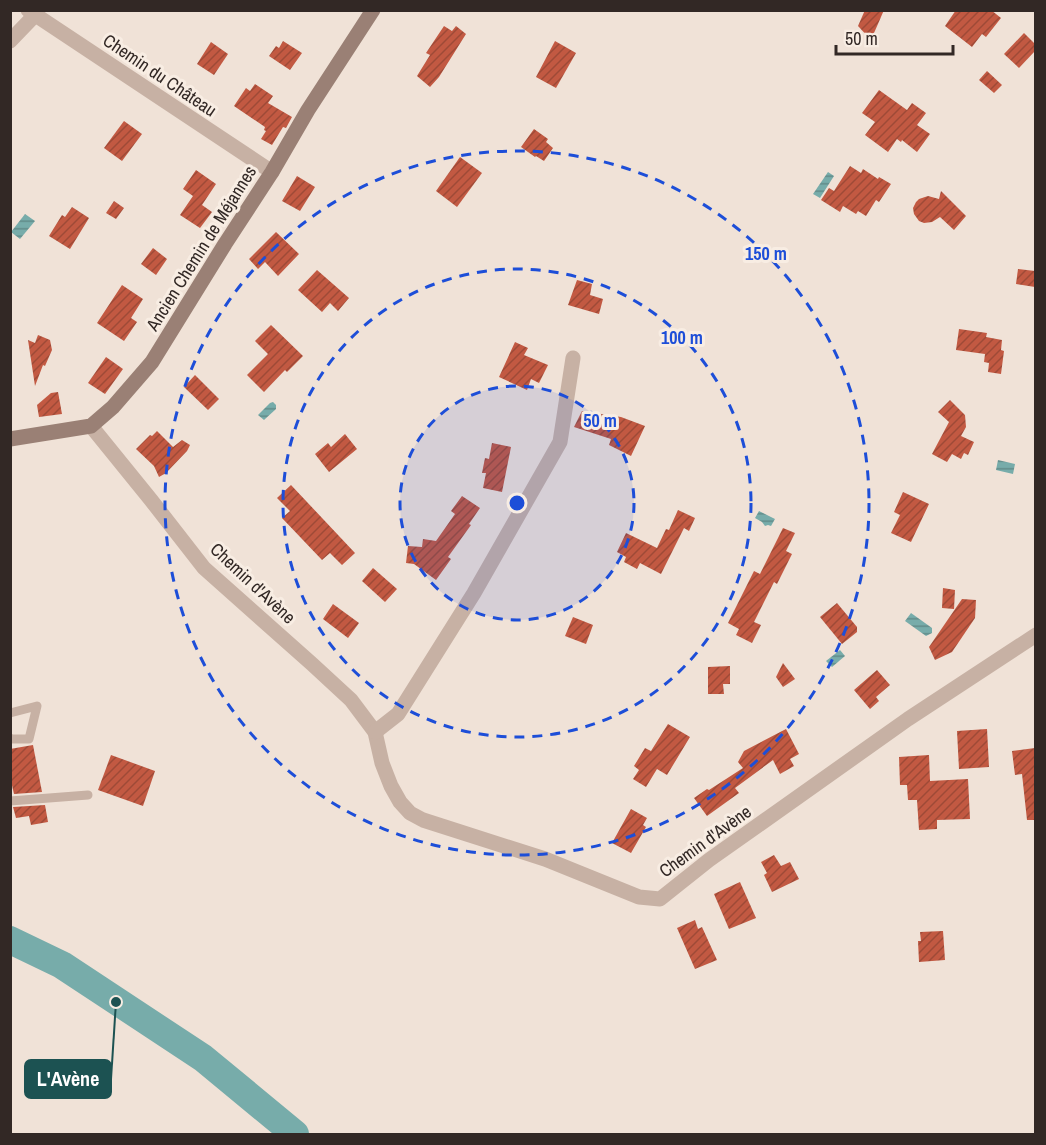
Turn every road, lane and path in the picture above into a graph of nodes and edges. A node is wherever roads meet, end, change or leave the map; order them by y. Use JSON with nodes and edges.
{"nodes":[{"id":1,"x":373,"y":10,"type":"edge"},
{"id":2,"x":33,"y":12,"type":"edge"},
{"id":3,"x":10,"y":41,"type":"edge"},
{"id":4,"x":272,"y":172,"type":"junction"},
{"id":5,"x":573,"y":358,"type":"dead end"},
{"id":6,"x":91,"y":426,"type":"junction"},
{"id":7,"x":10,"y":439,"type":"edge"},
{"id":8,"x":1035,"y":635,"type":"edge"},
{"id":9,"x":10,"y":712,"type":"edge"},
{"id":10,"x":375,"y":732,"type":"junction"},
{"id":11,"x":10,"y":738,"type":"edge"},
{"id":12,"x":88,"y":795,"type":"dead end"},
{"id":13,"x":10,"y":801,"type":"edge"}],
"edges":[{"from":1,"to":4,"type":"street","name":"Ancien Chemin de Méjannes"},
{"from":2,"to":3,"type":"street"},
{"from":2,"to":4,"type":"street","name":"Chemin du Château"},
{"from":4,"to":6,"type":"street","name":"Ancien Chemin de Méjannes"},
{"from":5,"to":10,"type":"street"},
{"from":6,"to":7,"type":"street"},
{"from":6,"to":10,"type":"street","name":"Chemin d'Avène"},
{"from":8,"to":10,"type":"street","name":"Chemin d'Avène"},
{"from":9,"to":11,"type":"lane"},
{"from":12,"to":13,"type":"lane"}]}
